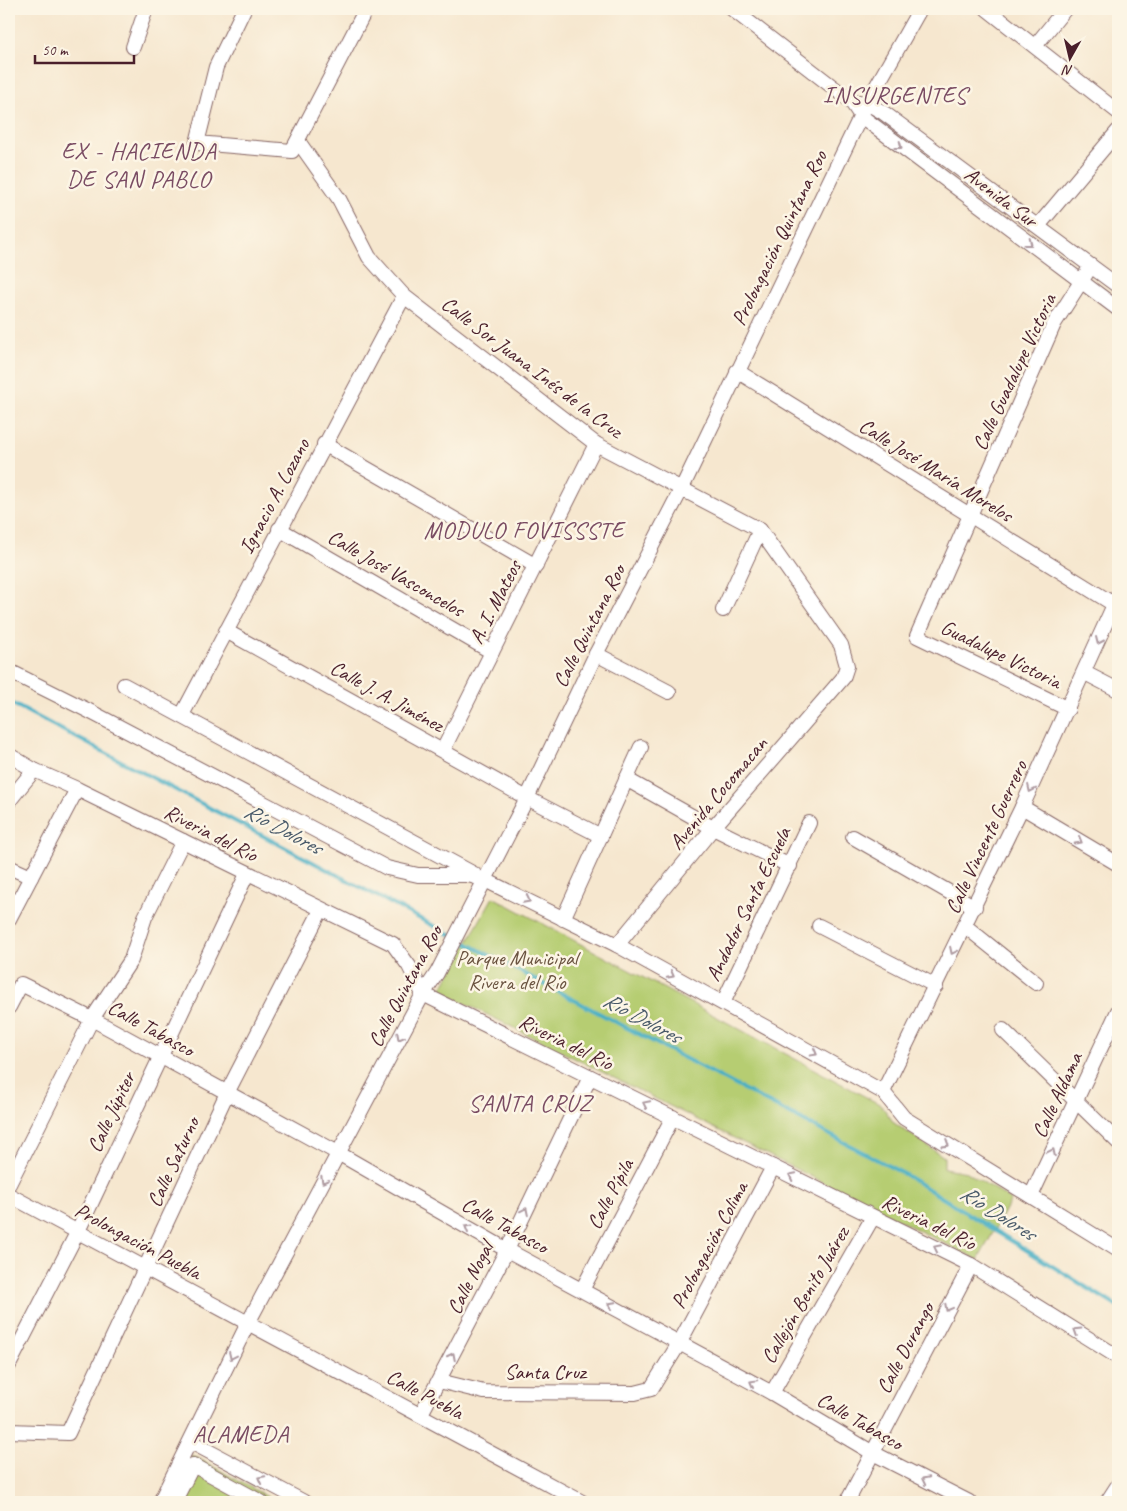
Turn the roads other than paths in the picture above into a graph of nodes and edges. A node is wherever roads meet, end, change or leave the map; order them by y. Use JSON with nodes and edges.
{"nodes":[{"id":1,"x":146,"y":9,"type":"edge"},
{"id":2,"x":244,"y":9,"type":"edge"},
{"id":3,"x":366,"y":9,"type":"edge"},
{"id":4,"x":732,"y":9,"type":"edge"},
{"id":5,"x":920,"y":9,"type":"edge"},
{"id":6,"x":987,"y":9,"type":"edge"},
{"id":7,"x":1065,"y":9,"type":"edge"},
{"id":8,"x":1035,"y":46,"type":"junction"},
{"id":9,"x":133,"y":47,"type":"dead end"},
{"id":10,"x":864,"y":110,"type":"junction"},
{"id":11,"x":1118,"y":112,"type":"edge"},
{"id":12,"x":1118,"y":130,"type":"edge"},
{"id":13,"x":295,"y":146,"type":"junction"},
{"id":14,"x":1038,"y":226,"type":"junction"},
{"id":15,"x":1091,"y":266,"type":"junction"},
{"id":16,"x":1080,"y":281,"type":"junction"},
{"id":17,"x":1118,"y":286,"type":"edge"},
{"id":18,"x":404,"y":296,"type":"junction"},
{"id":19,"x":1118,"y":309,"type":"edge"},
{"id":20,"x":736,"y":370,"type":"junction"},
{"id":21,"x":324,"y":444,"type":"junction"},
{"id":22,"x":596,"y":444,"type":"junction"},
{"id":23,"x":682,"y":488,"type":"junction"},
{"id":24,"x":971,"y":515,"type":"junction"},
{"id":25,"x":279,"y":529,"type":"junction"},
{"id":26,"x":760,"y":530,"type":"junction"},
{"id":27,"x":536,"y":566,"type":"junction"},
{"id":28,"x":1116,"y":600,"type":"edge"},
{"id":29,"x":723,"y":610,"type":"dead end"},
{"id":30,"x":226,"y":631,"type":"junction"},
{"id":31,"x":917,"y":636,"type":"joint"},
{"id":32,"x":492,"y":652,"type":"junction"},
{"id":33,"x":596,"y":654,"type":"junction"},
{"id":34,"x":847,"y":666,"type":"joint"},
{"id":35,"x":9,"y":671,"type":"edge"},
{"id":36,"x":1085,"y":672,"type":"junction"},
{"id":37,"x":124,"y":685,"type":"dead end"},
{"id":38,"x":1118,"y":690,"type":"edge"},
{"id":39,"x":669,"y":692,"type":"dead end"},
{"id":40,"x":1068,"y":709,"type":"junction"},
{"id":41,"x":182,"y":715,"type":"junction"},
{"id":42,"x":641,"y":747,"type":"dead end"},
{"id":43,"x":443,"y":750,"type":"junction"},
{"id":44,"x":9,"y":755,"type":"edge"},
{"id":45,"x":34,"y":770,"type":"junction"},
{"id":46,"x":626,"y":779,"type":"junction"},
{"id":47,"x":77,"y":789,"type":"junction"},
{"id":48,"x":527,"y":798,"type":"junction"},
{"id":49,"x":9,"y":801,"type":"edge"},
{"id":50,"x":1022,"y":807,"type":"junction"},
{"id":51,"x":809,"y":823,"type":"dead end"},
{"id":52,"x":713,"y":828,"type":"junction"},
{"id":53,"x":601,"y":836,"type":"junction"},
{"id":54,"x":853,"y":837,"type":"dead end"},
{"id":55,"x":183,"y":841,"type":"junction"},
{"id":56,"x":1118,"y":864,"type":"edge"},
{"id":57,"x":790,"y":866,"type":"junction"},
{"id":58,"x":9,"y":867,"type":"edge"},
{"id":59,"x":247,"y":874,"type":"junction"},
{"id":60,"x":31,"y":877,"type":"junction"},
{"id":61,"x":483,"y":879,"type":"junction"},
{"id":62,"x":974,"y":908,"type":"junction"},
{"id":63,"x":321,"y":910,"type":"junction"},
{"id":64,"x":9,"y":919,"type":"edge"},
{"id":65,"x":563,"y":919,"type":"junction"},
{"id":66,"x":819,"y":926,"type":"dead end"},
{"id":67,"x":965,"y":926,"type":"junction"},
{"id":68,"x":617,"y":946,"type":"junction"},
{"id":69,"x":1036,"y":983,"type":"dead end"},
{"id":70,"x":936,"y":986,"type":"junction"},
{"id":71,"x":423,"y":994,"type":"junction"},
{"id":72,"x":723,"y":1003,"type":"junction"},
{"id":73,"x":9,"y":1007,"type":"edge"},
{"id":74,"x":1118,"y":1011,"type":"edge"},
{"id":75,"x":92,"y":1019,"type":"junction"},
{"id":76,"x":1003,"y":1030,"type":"dead end"},
{"id":77,"x":159,"y":1056,"type":"junction"},
{"id":78,"x":590,"y":1076,"type":"junction"},
{"id":79,"x":883,"y":1092,"type":"junction"},
{"id":80,"x":227,"y":1093,"type":"junction"},
{"id":81,"x":1076,"y":1101,"type":"junction"},
{"id":82,"x":673,"y":1117,"type":"junction"},
{"id":83,"x":1118,"y":1142,"type":"edge"},
{"id":84,"x":338,"y":1153,"type":"junction"},
{"id":85,"x":773,"y":1167,"type":"junction"},
{"id":86,"x":9,"y":1184,"type":"edge"},
{"id":87,"x":9,"y":1195,"type":"edge"},
{"id":88,"x":1031,"y":1196,"type":"junction"},
{"id":89,"x":873,"y":1217,"type":"junction"},
{"id":90,"x":78,"y":1231,"type":"junction"},
{"id":91,"x":507,"y":1250,"type":"junction"},
{"id":92,"x":1118,"y":1250,"type":"edge"},
{"id":93,"x":971,"y":1265,"type":"junction"},
{"id":94,"x":146,"y":1269,"type":"junction"},
{"id":95,"x":582,"y":1290,"type":"junction"},
{"id":96,"x":248,"y":1323,"type":"junction"},
{"id":97,"x":680,"y":1342,"type":"junction"},
{"id":98,"x":1118,"y":1357,"type":"edge"},
{"id":99,"x":9,"y":1365,"type":"edge"},
{"id":100,"x":439,"y":1380,"type":"junction"},
{"id":101,"x":651,"y":1389,"type":"joint"},
{"id":102,"x":772,"y":1393,"type":"junction"},
{"id":103,"x":421,"y":1414,"type":"junction"},
{"id":104,"x":9,"y":1432,"type":"edge"},
{"id":105,"x":191,"y":1442,"type":"junction"},
{"id":106,"x":872,"y":1453,"type":"junction"},
{"id":107,"x":1118,"y":1485,"type":"edge"},
{"id":108,"x":178,"y":1501,"type":"edge"},
{"id":109,"x":160,"y":1502,"type":"edge"},
{"id":110,"x":261,"y":1502,"type":"edge"},
{"id":111,"x":304,"y":1502,"type":"edge"},
{"id":112,"x":582,"y":1502,"type":"edge"},
{"id":113,"x":846,"y":1502,"type":"edge"},
{"id":114,"x":968,"y":1502,"type":"edge"},
{"id":115,"x":1107,"y":1502,"type":"edge"}],
"edges":[{"from":1,"to":9,"type":"street"},
{"from":2,"to":13,"type":"street"},
{"from":3,"to":13,"type":"street"},
{"from":4,"to":10,"type":"street"},
{"from":5,"to":10,"type":"street","name":"Prolongación Quintana Roo"},
{"from":6,"to":8,"type":"street"},
{"from":7,"to":8,"type":"street"},
{"from":8,"to":11,"type":"street"},
{"from":10,"to":14,"type":"street","name":"Avenida Sur"},
{"from":10,"to":16,"type":"street","name":"Avenida Sur","one_way":true},
{"from":10,"to":20,"type":"street","name":"Prolongación Quintana Roo"},
{"from":12,"to":14,"type":"street"},
{"from":13,"to":18,"type":"street","name":"Calle Sor Juana Inés de la Cruz"},
{"from":14,"to":15,"type":"street","name":"Avenida Sur"},
{"from":15,"to":16,"type":"street","name":"Calle Guadalupe Victoria"},
{"from":15,"to":17,"type":"street","name":"Avenida Sur"},
{"from":16,"to":19,"type":"street","name":"Avenida Sur"},
{"from":16,"to":24,"type":"street","name":"Calle Guadalupe Victoria"},
{"from":18,"to":21,"type":"street","name":"Ignacio A. Lozano"},
{"from":18,"to":22,"type":"street","name":"Calle Sor Juana Inés de la Cruz"},
{"from":20,"to":23,"type":"street","name":"Prolongación Quintana Roo"},
{"from":20,"to":24,"type":"street","name":"Calle José María Morelos"},
{"from":21,"to":25,"type":"street","name":"Ignacio A. Lozano"},
{"from":21,"to":27,"type":"street"},
{"from":22,"to":23,"type":"street","name":"Calle Sor Juana Inés de la Cruz"},
{"from":22,"to":27,"type":"street","name":"A. I. Mateos"},
{"from":23,"to":26,"type":"street","name":"Calle Sor Juana Inés de la Cruz"},
{"from":23,"to":33,"type":"street","name":"Calle Quintana Roo"},
{"from":24,"to":28,"type":"street","name":"Calle José María Morelos"},
{"from":24,"to":31,"type":"street","name":"Calle Guadalupe Victoria"},
{"from":25,"to":30,"type":"street","name":"Ignacio A. Lozano"},
{"from":25,"to":32,"type":"street","name":"Calle José Vasconcelos"},
{"from":26,"to":29,"type":"street"},
{"from":26,"to":34,"type":"street","name":"Calle Sor Juana Inés de la Cruz"},
{"from":27,"to":32,"type":"street","name":"A. I. Mateos"},
{"from":28,"to":36,"type":"street","name":"Calle Vincente Guerrero","one_way":true},
{"from":30,"to":41,"type":"street","name":"Ignacio A. Lozano"},
{"from":30,"to":43,"type":"street","name":"Calle J. A. Jiménez"},
{"from":31,"to":40,"type":"street","name":"Guadalupe Victoria"},
{"from":32,"to":43,"type":"street","name":"A. I. Mateos"},
{"from":33,"to":39,"type":"street"},
{"from":33,"to":48,"type":"street","name":"Calle Quintana Roo"},
{"from":34,"to":52,"type":"street","name":"Avenida Cocomacan"},
{"from":35,"to":61,"type":"street"},
{"from":36,"to":38,"type":"street"},
{"from":36,"to":40,"type":"street","name":"Calle Vincente Guerrero"},
{"from":37,"to":41,"type":"street"},
{"from":40,"to":50,"type":"street","name":"Calle Vincente Guerrero","one_way":true},
{"from":41,"to":61,"type":"street"},
{"from":42,"to":46,"type":"street"},
{"from":43,"to":48,"type":"street","name":"Calle J. A. Jiménez"},
{"from":44,"to":45,"type":"street","name":"Riveria del Río"},
{"from":45,"to":47,"type":"street","name":"Riveria del Río"},
{"from":45,"to":49,"type":"street"},
{"from":46,"to":52,"type":"street"},
{"from":46,"to":53,"type":"street"},
{"from":47,"to":55,"type":"street","name":"Riveria del Río"},
{"from":47,"to":60,"type":"street"},
{"from":48,"to":53,"type":"street","name":"Calle J. A. Jiménez"},
{"from":48,"to":61,"type":"street","name":"Calle Quintana Roo"},
{"from":50,"to":56,"type":"street","one_way":true},
{"from":50,"to":62,"type":"street","name":"Calle Vincente Guerrero"},
{"from":51,"to":57,"type":"street","name":"Andador Santa Escuela"},
{"from":52,"to":57,"type":"street"},
{"from":52,"to":68,"type":"street","name":"Avenida Cocomacan"},
{"from":53,"to":65,"type":"street"},
{"from":54,"to":62,"type":"street"},
{"from":55,"to":59,"type":"street","name":"Riveria del Río"},
{"from":55,"to":75,"type":"street"},
{"from":57,"to":72,"type":"street","name":"Andador Santa Escuela"},
{"from":58,"to":60,"type":"street"},
{"from":59,"to":63,"type":"street","name":"Riveria del Río"},
{"from":59,"to":77,"type":"street","name":"Calle Júpiter"},
{"from":60,"to":64,"type":"street"},
{"from":61,"to":65,"type":"street","one_way":true},
{"from":61,"to":71,"type":"street","name":"Calle Quintana Roo"},
{"from":62,"to":67,"type":"street","name":"Calle Vincente Guerrero"},
{"from":63,"to":71,"type":"street","name":"Riveria del Río"},
{"from":63,"to":80,"type":"street","name":"Calle Saturno"},
{"from":65,"to":68,"type":"street"},
{"from":66,"to":70,"type":"street"},
{"from":67,"to":69,"type":"street"},
{"from":67,"to":70,"type":"street","name":"Calle Vincente Guerrero","one_way":true},
{"from":68,"to":72,"type":"street","one_way":true},
{"from":70,"to":79,"type":"street","name":"Calle Vincente Guerrero"},
{"from":71,"to":78,"type":"street","name":"Riveria del Río"},
{"from":71,"to":84,"type":"street","name":"Calle Quintana Roo","one_way":true},
{"from":72,"to":79,"type":"street","one_way":true},
{"from":73,"to":75,"type":"street","name":"Calle Tabasco"},
{"from":74,"to":81,"type":"street","name":"Calle Aldama"},
{"from":75,"to":77,"type":"street","name":"Calle Tabasco"},
{"from":75,"to":86,"type":"street"},
{"from":76,"to":81,"type":"street"},
{"from":77,"to":80,"type":"street","name":"Calle Tabasco"},
{"from":77,"to":90,"type":"street","name":"Calle Júpiter"},
{"from":82,"to":78,"type":"street","name":"Riveria del Río","one_way":true},
{"from":91,"to":78,"type":"street","name":"Calle Nogal","one_way":true},
{"from":79,"to":88,"type":"street","one_way":true},
{"from":80,"to":84,"type":"street","name":"Calle Tabasco"},
{"from":80,"to":94,"type":"street","name":"Calle Saturno"},
{"from":81,"to":83,"type":"street"},
{"from":88,"to":81,"type":"street","name":"Calle Aldama","one_way":true},
{"from":82,"to":85,"type":"street","name":"Riveria del Río"},
{"from":82,"to":95,"type":"street","name":"Calle Pípila"},
{"from":91,"to":84,"type":"street","name":"Calle Tabasco","one_way":true},
{"from":84,"to":96,"type":"street","name":"Calle Quintana Roo","one_way":true},
{"from":89,"to":85,"type":"street","name":"Riveria del Río","one_way":true},
{"from":85,"to":97,"type":"street","name":"Prolongación Colima"},
{"from":87,"to":90,"type":"street","name":"Prolongación Puebla"},
{"from":88,"to":92,"type":"street"},
{"from":93,"to":89,"type":"street","name":"Riveria del Río","one_way":true},
{"from":89,"to":102,"type":"street","name":"Callejón Benito Juárez"},
{"from":90,"to":94,"type":"street","name":"Prolongación Puebla"},
{"from":90,"to":99,"type":"street","name":"Calle Júpiter"},
{"from":91,"to":95,"type":"street","name":"Calle Tabasco"},
{"from":100,"to":91,"type":"street","name":"Calle Nogal","one_way":true},
{"from":98,"to":93,"type":"street","name":"Riveria del Río","one_way":true},
{"from":93,"to":106,"type":"street","name":"Calle Durango","one_way":true},
{"from":94,"to":96,"type":"street","name":"Prolongación Puebla"},
{"from":94,"to":104,"type":"street","name":"Calle Saturno"},
{"from":97,"to":95,"type":"street","name":"Calle Tabasco","one_way":true},
{"from":96,"to":103,"type":"street","name":"Calle Puebla"},
{"from":96,"to":105,"type":"street","name":"Calle Quintana Roo","one_way":true},
{"from":97,"to":101,"type":"street","name":"Prolongación Colima"},
{"from":102,"to":97,"type":"street","name":"Calle Tabasco","one_way":true},
{"from":100,"to":101,"type":"street","name":"Santa Cruz"},
{"from":100,"to":103,"type":"street","name":"Calle Nogal"},
{"from":102,"to":106,"type":"street","name":"Calle Tabasco"},
{"from":103,"to":112,"type":"street","name":"Calle Puebla"},
{"from":105,"to":109,"type":"street","name":"Calle Quintana Roo"},
{"from":111,"to":105,"type":"street","one_way":true},
{"from":106,"to":113,"type":"street","name":"Calle Durango"},
{"from":114,"to":106,"type":"street","name":"Calle Tabasco","one_way":true},
{"from":107,"to":115,"type":"street"},
{"from":108,"to":110,"type":"street"}]}
